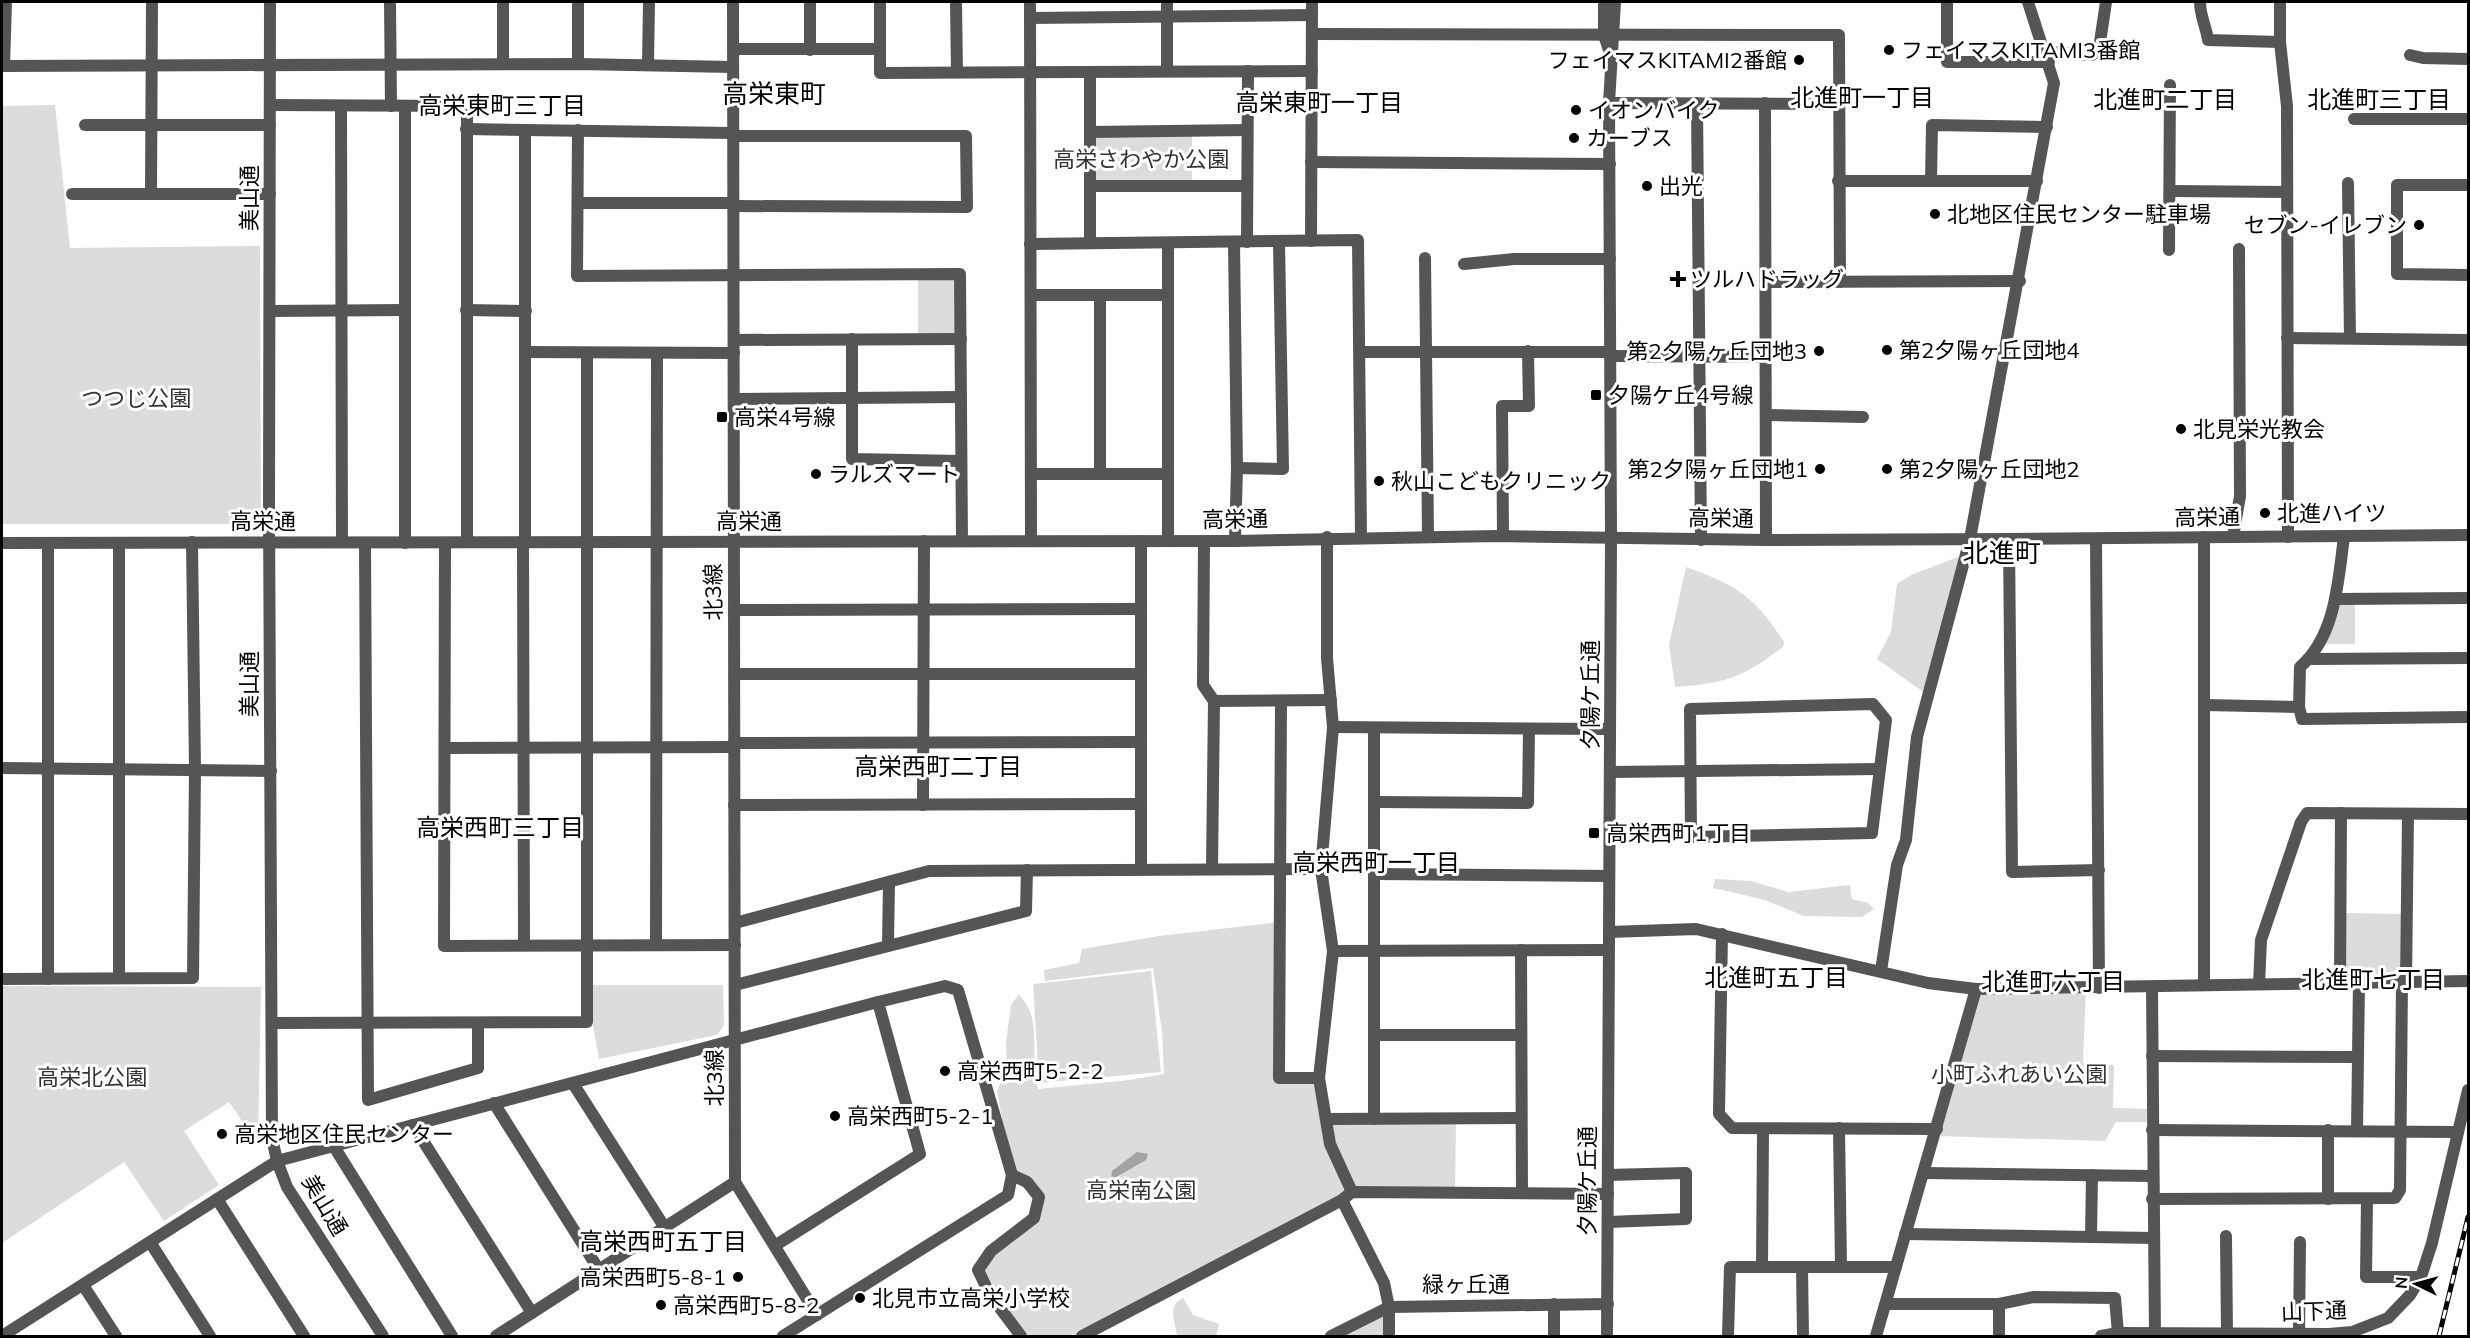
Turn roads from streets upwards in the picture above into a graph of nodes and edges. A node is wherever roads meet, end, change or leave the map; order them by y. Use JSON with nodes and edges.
{"nodes":[{"id":1,"x":6,"y":2,"type":"edge"},
{"id":2,"x":152,"y":2,"type":"edge"},
{"id":3,"x":270,"y":2,"type":"edge"},
{"id":4,"x":390,"y":2,"type":"edge"},
{"id":5,"x":503,"y":2,"type":"edge"},
{"id":6,"x":578,"y":2,"type":"edge"},
{"id":7,"x":649,"y":2,"type":"edge"},
{"id":8,"x":734,"y":2,"type":"edge"},
{"id":9,"x":810,"y":2,"type":"edge"},
{"id":10,"x":880,"y":2,"type":"edge"},
{"id":11,"x":956,"y":2,"type":"edge"},
{"id":12,"x":1030,"y":2,"type":"edge"},
{"id":13,"x":1167,"y":2,"type":"edge"},
{"id":14,"x":1312,"y":2,"type":"edge"},
{"id":15,"x":1604,"y":2,"type":"edge"},
{"id":16,"x":1615,"y":2,"type":"edge"},
{"id":17,"x":1947,"y":2,"type":"edge"},
{"id":18,"x":2028,"y":2,"type":"edge"},
{"id":19,"x":2106,"y":2,"type":"edge"},
{"id":20,"x":2200,"y":2,"type":"edge"},
{"id":21,"x":2280,"y":2,"type":"edge"},
{"id":22,"x":1312,"y":15,"type":"junction"},
{"id":23,"x":1030,"y":18,"type":"junction"},
{"id":24,"x":1167,"y":18,"type":"junction"},
{"id":25,"x":1312,"y":34,"type":"junction"},
{"id":26,"x":1609,"y":35,"type":"junction"},
{"id":27,"x":2280,"y":42,"type":"junction"},
{"id":28,"x":734,"y":49,"type":"junction"},
{"id":29,"x":880,"y":49,"type":"junction"},
{"id":30,"x":810,"y":50,"type":"junction"},
{"id":31,"x":2410,"y":55,"type":"dead end"},
{"id":32,"x":2047,"y":57,"type":"junction"},
{"id":33,"x":2469,"y":59,"type":"edge"},
{"id":34,"x":503,"y":64,"type":"junction"},
{"id":35,"x":578,"y":64,"type":"junction"},
{"id":36,"x":648,"y":65,"type":"junction"},
{"id":37,"x":3,"y":66,"type":"edge"},
{"id":38,"x":152,"y":66,"type":"junction"},
{"id":39,"x":270,"y":66,"type":"junction"},
{"id":40,"x":390,"y":66,"type":"junction"},
{"id":41,"x":734,"y":67,"type":"junction"},
{"id":42,"x":1167,"y":71,"type":"junction"},
{"id":43,"x":1248,"y":71,"type":"junction"},
{"id":44,"x":1312,"y":71,"type":"junction"},
{"id":45,"x":957,"y":72,"type":"junction"},
{"id":46,"x":1030,"y":72,"type":"junction"},
{"id":47,"x":1090,"y":72,"type":"junction"},
{"id":48,"x":2170,"y":85,"type":"dead end"},
{"id":49,"x":1609,"y":103,"type":"junction"},
{"id":50,"x":1697,"y":103,"type":"junction"},
{"id":51,"x":1765,"y":103,"type":"junction"},
{"id":52,"x":1838,"y":104,"type":"junction"},
{"id":53,"x":270,"y":105,"type":"junction"},
{"id":54,"x":341,"y":106,"type":"junction"},
{"id":55,"x":391,"y":106,"type":"junction"},
{"id":56,"x":405,"y":106,"type":"junction"},
{"id":57,"x":2469,"y":118,"type":"edge"},
{"id":58,"x":2354,"y":119,"type":"dead end"},
{"id":59,"x":85,"y":124,"type":"dead end"},
{"id":60,"x":270,"y":125,"type":"junction"},
{"id":61,"x":151,"y":126,"type":"junction"},
{"id":62,"x":2047,"y":127,"type":"junction"},
{"id":63,"x":466,"y":129,"type":"junction"},
{"id":64,"x":525,"y":130,"type":"junction"},
{"id":65,"x":578,"y":130,"type":"junction"},
{"id":66,"x":1247,"y":130,"type":"junction"},
{"id":67,"x":1090,"y":132,"type":"junction"},
{"id":68,"x":734,"y":135,"type":"junction"},
{"id":69,"x":1311,"y":162,"type":"junction"},
{"id":70,"x":1610,"y":164,"type":"junction"},
{"id":71,"x":1931,"y":180,"type":"junction"},
{"id":72,"x":1838,"y":181,"type":"junction"},
{"id":73,"x":2037,"y":181,"type":"junction"},
{"id":74,"x":2348,"y":183,"type":"dead end"},
{"id":75,"x":2469,"y":185,"type":"edge"},
{"id":76,"x":1090,"y":186,"type":"junction"},
{"id":77,"x":1247,"y":186,"type":"junction"},
{"id":78,"x":2170,"y":191,"type":"junction"},
{"id":79,"x":2287,"y":192,"type":"junction"},
{"id":80,"x":151,"y":193,"type":"junction"},
{"id":81,"x":72,"y":194,"type":"dead end"},
{"id":82,"x":270,"y":194,"type":"junction"},
{"id":83,"x":578,"y":203,"type":"junction"},
{"id":84,"x":734,"y":205,"type":"junction"},
{"id":85,"x":1311,"y":241,"type":"junction"},
{"id":86,"x":1241,"y":242,"type":"junction"},
{"id":87,"x":1279,"y":242,"type":"junction"},
{"id":88,"x":1090,"y":243,"type":"junction"},
{"id":89,"x":1168,"y":243,"type":"junction"},
{"id":90,"x":1030,"y":244,"type":"junction"},
{"id":91,"x":2240,"y":249,"type":"dead end"},
{"id":92,"x":2169,"y":250,"type":"dead end"},
{"id":93,"x":1425,"y":258,"type":"dead end"},
{"id":94,"x":1610,"y":259,"type":"junction"},
{"id":95,"x":1464,"y":264,"type":"dead end"},
{"id":96,"x":2469,"y":275,"type":"edge"},
{"id":97,"x":734,"y":277,"type":"junction"},
{"id":98,"x":2020,"y":280,"type":"junction"},
{"id":99,"x":1766,"y":282,"type":"junction"},
{"id":100,"x":1840,"y":282,"type":"junction"},
{"id":101,"x":1031,"y":295,"type":"junction"},
{"id":102,"x":1100,"y":295,"type":"junction"},
{"id":103,"x":1168,"y":296,"type":"junction"},
{"id":104,"x":404,"y":310,"type":"junction"},
{"id":105,"x":466,"y":310,"type":"junction"},
{"id":106,"x":270,"y":311,"type":"junction"},
{"id":107,"x":341,"y":311,"type":"junction"},
{"id":108,"x":526,"y":311,"type":"junction"},
{"id":109,"x":2350,"y":338,"type":"junction"},
{"id":110,"x":734,"y":339,"type":"junction"},
{"id":111,"x":852,"y":339,"type":"junction"},
{"id":112,"x":961,"y":339,"type":"junction"},
{"id":113,"x":2287,"y":339,"type":"junction"},
{"id":114,"x":2469,"y":340,"type":"edge"},
{"id":115,"x":1528,"y":351,"type":"junction"},
{"id":116,"x":526,"y":352,"type":"junction"},
{"id":117,"x":1361,"y":352,"type":"junction"},
{"id":118,"x":1427,"y":352,"type":"junction"},
{"id":119,"x":587,"y":353,"type":"junction"},
{"id":120,"x":734,"y":353,"type":"junction"},
{"id":121,"x":657,"y":354,"type":"junction"},
{"id":122,"x":1610,"y":354,"type":"junction"},
{"id":123,"x":1701,"y":356,"type":"junction"},
{"id":124,"x":1766,"y":357,"type":"junction"},
{"id":125,"x":852,"y":397,"type":"junction"},
{"id":126,"x":961,"y":397,"type":"junction"},
{"id":127,"x":734,"y":399,"type":"junction"},
{"id":128,"x":1766,"y":415,"type":"junction"},
{"id":129,"x":1863,"y":417,"type":"dead end"},
{"id":130,"x":961,"y":461,"type":"junction"},
{"id":131,"x":1237,"y":468,"type":"junction"},
{"id":132,"x":1031,"y":474,"type":"junction"},
{"id":133,"x":1100,"y":474,"type":"junction"},
{"id":134,"x":1168,"y":474,"type":"junction"},
{"id":135,"x":2469,"y":535,"type":"edge"},
{"id":136,"x":1428,"y":536,"type":"junction"},
{"id":137,"x":1503,"y":536,"type":"junction"},
{"id":138,"x":1327,"y":537,"type":"junction"},
{"id":139,"x":1361,"y":537,"type":"junction"},
{"id":140,"x":1611,"y":537,"type":"junction"},
{"id":141,"x":2204,"y":537,"type":"junction"},
{"id":142,"x":2233,"y":537,"type":"junction"},
{"id":143,"x":2288,"y":537,"type":"junction"},
{"id":144,"x":2344,"y":537,"type":"junction"},
{"id":145,"x":2096,"y":539,"type":"junction"},
{"id":146,"x":1701,"y":540,"type":"junction"},
{"id":147,"x":1766,"y":540,"type":"junction"},
{"id":148,"x":1970,"y":540,"type":"junction"},
{"id":149,"x":2010,"y":540,"type":"junction"},
{"id":150,"x":924,"y":541,"type":"junction"},
{"id":151,"x":1030,"y":541,"type":"junction"},
{"id":152,"x":1141,"y":541,"type":"junction"},
{"id":153,"x":1168,"y":541,"type":"junction"},
{"id":154,"x":1204,"y":541,"type":"junction"},
{"id":155,"x":1235,"y":541,"type":"junction"},
{"id":156,"x":192,"y":542,"type":"junction"},
{"id":157,"x":270,"y":542,"type":"junction"},
{"id":158,"x":342,"y":542,"type":"junction"},
{"id":159,"x":467,"y":542,"type":"junction"},
{"id":160,"x":524,"y":542,"type":"junction"},
{"id":161,"x":586,"y":542,"type":"junction"},
{"id":162,"x":656,"y":542,"type":"junction"},
{"id":163,"x":733,"y":542,"type":"junction"},
{"id":164,"x":962,"y":542,"type":"junction"},
{"id":165,"x":2,"y":543,"type":"edge"},
{"id":166,"x":48,"y":543,"type":"junction"},
{"id":167,"x":119,"y":543,"type":"junction"},
{"id":168,"x":365,"y":543,"type":"junction"},
{"id":169,"x":405,"y":543,"type":"junction"},
{"id":170,"x":445,"y":543,"type":"junction"},
{"id":171,"x":2469,"y":598,"type":"edge"},
{"id":172,"x":2336,"y":599,"type":"junction"},
{"id":173,"x":923,"y":609,"type":"junction"},
{"id":174,"x":1140,"y":609,"type":"junction"},
{"id":175,"x":734,"y":610,"type":"junction"},
{"id":176,"x":2469,"y":658,"type":"edge"},
{"id":177,"x":2310,"y":659,"type":"junction"},
{"id":178,"x":735,"y":674,"type":"junction"},
{"id":179,"x":923,"y":674,"type":"junction"},
{"id":180,"x":1140,"y":674,"type":"junction"},
{"id":181,"x":1281,"y":700,"type":"junction"},
{"id":182,"x":1331,"y":700,"type":"junction"},
{"id":183,"x":1214,"y":701,"type":"junction"},
{"id":184,"x":2205,"y":705,"type":"junction"},
{"id":185,"x":2299,"y":707,"type":"junction"},
{"id":186,"x":2469,"y":717,"type":"edge"},
{"id":187,"x":1333,"y":727,"type":"junction"},
{"id":188,"x":1374,"y":728,"type":"junction"},
{"id":189,"x":1529,"y":729,"type":"junction"},
{"id":190,"x":1611,"y":729,"type":"junction"},
{"id":191,"x":1141,"y":742,"type":"junction"},
{"id":192,"x":923,"y":743,"type":"junction"},
{"id":193,"x":734,"y":745,"type":"junction"},
{"id":194,"x":446,"y":748,"type":"junction"},
{"id":195,"x":524,"y":748,"type":"junction"},
{"id":196,"x":586,"y":748,"type":"junction"},
{"id":197,"x":655,"y":748,"type":"junction"},
{"id":198,"x":119,"y":767,"type":"junction"},
{"id":199,"x":2,"y":768,"type":"edge"},
{"id":200,"x":47,"y":768,"type":"junction"},
{"id":201,"x":195,"y":768,"type":"junction"},
{"id":202,"x":1879,"y":769,"type":"junction"},
{"id":203,"x":271,"y":771,"type":"junction"},
{"id":204,"x":1611,"y":772,"type":"junction"},
{"id":205,"x":1690,"y":772,"type":"junction"},
{"id":206,"x":1374,"y":802,"type":"junction"},
{"id":207,"x":1141,"y":804,"type":"junction"},
{"id":208,"x":734,"y":805,"type":"junction"},
{"id":209,"x":923,"y":805,"type":"junction"},
{"id":210,"x":2341,"y":813,"type":"junction"},
{"id":211,"x":2408,"y":814,"type":"junction"},
{"id":212,"x":2469,"y":814,"type":"edge"},
{"id":213,"x":1141,"y":869,"type":"junction"},
{"id":214,"x":1212,"y":869,"type":"junction"},
{"id":215,"x":1280,"y":869,"type":"junction"},
{"id":216,"x":1321,"y":869,"type":"junction"},
{"id":217,"x":1027,"y":870,"type":"junction"},
{"id":218,"x":2098,"y":870,"type":"junction"},
{"id":219,"x":1375,"y":874,"type":"junction"},
{"id":220,"x":1609,"y":876,"type":"junction"},
{"id":221,"x":889,"y":882,"type":"junction"},
{"id":222,"x":735,"y":923,"type":"junction"},
{"id":223,"x":1609,"y":932,"type":"junction"},
{"id":224,"x":1722,"y":934,"type":"junction"},
{"id":225,"x":524,"y":945,"type":"junction"},
{"id":226,"x":656,"y":945,"type":"junction"},
{"id":227,"x":735,"y":945,"type":"junction"},
{"id":228,"x":888,"y":945,"type":"junction"},
{"id":229,"x":587,"y":946,"type":"junction"},
{"id":230,"x":1375,"y":950,"type":"junction"},
{"id":231,"x":1521,"y":950,"type":"junction"},
{"id":232,"x":1608,"y":950,"type":"junction"},
{"id":233,"x":1333,"y":951,"type":"junction"},
{"id":234,"x":1881,"y":971,"type":"junction"},
{"id":235,"x":119,"y":978,"type":"junction"},
{"id":236,"x":2,"y":979,"type":"edge"},
{"id":237,"x":48,"y":979,"type":"junction"},
{"id":238,"x":2469,"y":981,"type":"edge"},
{"id":239,"x":2359,"y":982,"type":"junction"},
{"id":240,"x":2404,"y":982,"type":"junction"},
{"id":241,"x":2340,"y":983,"type":"junction"},
{"id":242,"x":2204,"y":984,"type":"junction"},
{"id":243,"x":2259,"y":984,"type":"junction"},
{"id":244,"x":735,"y":985,"type":"junction"},
{"id":245,"x":2152,"y":987,"type":"junction"},
{"id":246,"x":2099,"y":988,"type":"junction"},
{"id":247,"x":1976,"y":989,"type":"junction"},
{"id":248,"x":878,"y":1002,"type":"junction"},
{"id":249,"x":368,"y":1021,"type":"junction"},
{"id":250,"x":272,"y":1023,"type":"junction"},
{"id":251,"x":478,"y":1023,"type":"junction"},
{"id":252,"x":1375,"y":1035,"type":"junction"},
{"id":253,"x":1520,"y":1035,"type":"junction"},
{"id":254,"x":735,"y":1041,"type":"junction"},
{"id":255,"x":2152,"y":1056,"type":"junction"},
{"id":256,"x":2358,"y":1057,"type":"junction"},
{"id":257,"x":1319,"y":1078,"type":"junction"},
{"id":258,"x":573,"y":1085,"type":"junction"},
{"id":259,"x":2469,"y":1090,"type":"edge"},
{"id":260,"x":495,"y":1103,"type":"junction"},
{"id":261,"x":1521,"y":1118,"type":"junction"},
{"id":262,"x":1326,"y":1119,"type":"junction"},
{"id":263,"x":1374,"y":1119,"type":"junction"},
{"id":264,"x":413,"y":1125,"type":"junction"},
{"id":265,"x":1839,"y":1128,"type":"junction"},
{"id":266,"x":1763,"y":1129,"type":"junction"},
{"id":267,"x":1937,"y":1129,"type":"junction"},
{"id":268,"x":2152,"y":1130,"type":"junction"},
{"id":269,"x":2328,"y":1130,"type":"junction"},
{"id":270,"x":2357,"y":1130,"type":"junction"},
{"id":271,"x":2401,"y":1132,"type":"junction"},
{"id":272,"x":2458,"y":1132,"type":"junction"},
{"id":273,"x":333,"y":1145,"type":"junction"},
{"id":274,"x":277,"y":1161,"type":"junction"},
{"id":275,"x":1924,"y":1173,"type":"junction"},
{"id":276,"x":1012,"y":1174,"type":"junction"},
{"id":277,"x":1608,"y":1175,"type":"junction"},
{"id":278,"x":2092,"y":1175,"type":"junction"},
{"id":279,"x":2152,"y":1176,"type":"junction"},
{"id":280,"x":735,"y":1182,"type":"junction"},
{"id":281,"x":1522,"y":1192,"type":"junction"},
{"id":282,"x":1608,"y":1194,"type":"junction"},
{"id":283,"x":1347,"y":1196,"type":"junction"},
{"id":284,"x":217,"y":1199,"type":"junction"},
{"id":285,"x":2152,"y":1199,"type":"junction"},
{"id":286,"x":2328,"y":1199,"type":"junction"},
{"id":287,"x":2367,"y":1199,"type":"junction"},
{"id":288,"x":1608,"y":1222,"type":"junction"},
{"id":289,"x":665,"y":1228,"type":"junction"},
{"id":290,"x":1905,"y":1234,"type":"junction"},
{"id":291,"x":2226,"y":1236,"type":"dead end"},
{"id":292,"x":2091,"y":1237,"type":"junction"},
{"id":293,"x":2153,"y":1238,"type":"junction"},
{"id":294,"x":150,"y":1242,"type":"junction"},
{"id":295,"x":2300,"y":1242,"type":"dead end"},
{"id":296,"x":776,"y":1245,"type":"junction"},
{"id":297,"x":1896,"y":1266,"type":"junction"},
{"id":298,"x":1762,"y":1267,"type":"junction"},
{"id":299,"x":1802,"y":1267,"type":"junction"},
{"id":300,"x":1842,"y":1267,"type":"junction"},
{"id":301,"x":599,"y":1270,"type":"junction"},
{"id":302,"x":2421,"y":1277,"type":"junction"},
{"id":303,"x":83,"y":1285,"type":"junction"},
{"id":304,"x":1554,"y":1304,"type":"junction"},
{"id":305,"x":1886,"y":1304,"type":"junction"},
{"id":306,"x":1999,"y":1304,"type":"junction"},
{"id":307,"x":1608,"y":1305,"type":"junction"},
{"id":308,"x":1389,"y":1307,"type":"junction"},
{"id":309,"x":532,"y":1313,"type":"junction"},
{"id":310,"x":816,"y":1315,"type":"junction"},
{"id":311,"x":19,"y":1332,"type":"edge"},
{"id":312,"x":2118,"y":1333,"type":"junction"},
{"id":313,"x":2227,"y":1333,"type":"junction"},
{"id":314,"x":2299,"y":1334,"type":"junction"},
{"id":315,"x":2155,"y":1335,"type":"edge"},
{"id":316,"x":2,"y":1336,"type":"edge"},
{"id":317,"x":116,"y":1336,"type":"edge"},
{"id":318,"x":210,"y":1336,"type":"edge"},
{"id":319,"x":304,"y":1336,"type":"edge"},
{"id":320,"x":383,"y":1336,"type":"edge"},
{"id":321,"x":452,"y":1336,"type":"edge"},
{"id":322,"x":496,"y":1336,"type":"edge"},
{"id":323,"x":783,"y":1336,"type":"edge"},
{"id":324,"x":1021,"y":1336,"type":"edge"},
{"id":325,"x":1082,"y":1336,"type":"edge"},
{"id":326,"x":1331,"y":1336,"type":"edge"},
{"id":327,"x":1389,"y":1336,"type":"edge"},
{"id":328,"x":1554,"y":1336,"type":"edge"},
{"id":329,"x":1608,"y":1336,"type":"edge"},
{"id":330,"x":1728,"y":1336,"type":"edge"},
{"id":331,"x":1803,"y":1336,"type":"edge"},
{"id":332,"x":1876,"y":1336,"type":"edge"},
{"id":333,"x":1999,"y":1336,"type":"edge"},
{"id":334,"x":2101,"y":1336,"type":"edge"}],
"edges":[{"from":1,"to":37,"type":"street"},
{"from":2,"to":38,"type":"street"},
{"from":3,"to":39,"type":"street","name":"美山通"},
{"from":4,"to":40,"type":"street"},
{"from":5,"to":34,"type":"street"},
{"from":6,"to":35,"type":"street"},
{"from":7,"to":36,"type":"street"},
{"from":8,"to":28,"type":"street","name":"北3線"},
{"from":9,"to":30,"type":"street"},
{"from":10,"to":29,"type":"street"},
{"from":11,"to":45,"type":"street"},
{"from":12,"to":23,"type":"street"},
{"from":13,"to":24,"type":"street"},
{"from":14,"to":22,"type":"street"},
{"from":15,"to":26,"type":"street","name":"夕陽ケ丘通"},
{"from":16,"to":26,"type":"street","name":"夕陽ケ丘通"},
{"from":17,"to":32,"type":"street"},
{"from":18,"to":32,"type":"street"},
{"from":19,"to":32,"type":"street"},
{"from":20,"to":27,"type":"street"},
{"from":21,"to":27,"type":"street"},
{"from":22,"to":24,"type":"street"},
{"from":22,"to":25,"type":"street"},
{"from":23,"to":24,"type":"street"},
{"from":23,"to":46,"type":"street"},
{"from":24,"to":42,"type":"street"},
{"from":25,"to":26,"type":"street"},
{"from":25,"to":44,"type":"street"},
{"from":26,"to":49,"type":"street","name":"夕陽ケ丘通"},
{"from":26,"to":52,"type":"street"},
{"from":27,"to":79,"type":"street"},
{"from":28,"to":30,"type":"street"},
{"from":28,"to":41,"type":"street","name":"北3線"},
{"from":29,"to":30,"type":"street"},
{"from":29,"to":45,"type":"street"},
{"from":31,"to":33,"type":"street"},
{"from":32,"to":62,"type":"street"},
{"from":34,"to":35,"type":"street"},
{"from":34,"to":40,"type":"street"},
{"from":35,"to":36,"type":"street"},
{"from":36,"to":41,"type":"street"},
{"from":37,"to":38,"type":"street"},
{"from":38,"to":39,"type":"street"},
{"from":38,"to":61,"type":"street"},
{"from":39,"to":40,"type":"street"},
{"from":39,"to":53,"type":"street","name":"美山通"},
{"from":40,"to":55,"type":"street"},
{"from":41,"to":68,"type":"street","name":"北3線"},
{"from":42,"to":43,"type":"street"},
{"from":42,"to":47,"type":"street"},
{"from":43,"to":44,"type":"street"},
{"from":43,"to":66,"type":"street"},
{"from":44,"to":69,"type":"street"},
{"from":45,"to":46,"type":"street"},
{"from":46,"to":47,"type":"street"},
{"from":46,"to":90,"type":"street"},
{"from":47,"to":67,"type":"street"},
{"from":48,"to":78,"type":"street"},
{"from":49,"to":50,"type":"street"},
{"from":49,"to":70,"type":"street","name":"夕陽ケ丘通"},
{"from":50,"to":51,"type":"street"},
{"from":50,"to":123,"type":"street"},
{"from":51,"to":52,"type":"street"},
{"from":51,"to":99,"type":"street"},
{"from":52,"to":72,"type":"street"},
{"from":53,"to":54,"type":"street"},
{"from":53,"to":60,"type":"street","name":"美山通"},
{"from":54,"to":55,"type":"street"},
{"from":54,"to":107,"type":"street"},
{"from":55,"to":56,"type":"street"},
{"from":56,"to":63,"type":"street"},
{"from":56,"to":104,"type":"street"},
{"from":57,"to":58,"type":"street"},
{"from":59,"to":61,"type":"street"},
{"from":60,"to":61,"type":"street"},
{"from":60,"to":82,"type":"street","name":"美山通"},
{"from":61,"to":80,"type":"street"},
{"from":62,"to":71,"type":"street"},
{"from":62,"to":73,"type":"street"},
{"from":63,"to":64,"type":"street"},
{"from":63,"to":105,"type":"street"},
{"from":64,"to":65,"type":"street"},
{"from":64,"to":108,"type":"street"},
{"from":65,"to":68,"type":"street"},
{"from":65,"to":83,"type":"street"},
{"from":66,"to":67,"type":"street"},
{"from":66,"to":77,"type":"street"},
{"from":67,"to":76,"type":"street"},
{"from":68,"to":84,"type":"street","name":"北3線"},
{"from":68,"to":84,"type":"street"},
{"from":69,"to":70,"type":"street"},
{"from":69,"to":85,"type":"street"},
{"from":70,"to":94,"type":"street","name":"夕陽ケ丘通"},
{"from":71,"to":72,"type":"street"},
{"from":71,"to":73,"type":"street"},
{"from":72,"to":100,"type":"street"},
{"from":73,"to":98,"type":"street"},
{"from":74,"to":109,"type":"street"},
{"from":75,"to":96,"type":"street"},
{"from":76,"to":77,"type":"street"},
{"from":76,"to":88,"type":"street"},
{"from":77,"to":86,"type":"street"},
{"from":78,"to":79,"type":"street"},
{"from":78,"to":92,"type":"street"},
{"from":79,"to":113,"type":"street"},
{"from":80,"to":81,"type":"street"},
{"from":80,"to":82,"type":"street"},
{"from":82,"to":106,"type":"street","name":"美山通"},
{"from":83,"to":84,"type":"street"},
{"from":83,"to":97,"type":"street"},
{"from":84,"to":97,"type":"street","name":"北3線"},
{"from":85,"to":87,"type":"street"},
{"from":85,"to":117,"type":"street"},
{"from":86,"to":87,"type":"street"},
{"from":86,"to":89,"type":"street"},
{"from":86,"to":131,"type":"street"},
{"from":87,"to":131,"type":"street"},
{"from":88,"to":89,"type":"street"},
{"from":88,"to":90,"type":"street"},
{"from":89,"to":103,"type":"street"},
{"from":90,"to":101,"type":"street"},
{"from":91,"to":142,"type":"street"},
{"from":93,"to":118,"type":"street"},
{"from":94,"to":95,"type":"street"},
{"from":94,"to":122,"type":"street","name":"夕陽ケ丘通"},
{"from":97,"to":110,"type":"street","name":"北3線"},
{"from":97,"to":112,"type":"street"},
{"from":98,"to":100,"type":"street"},
{"from":98,"to":148,"type":"street"},
{"from":99,"to":100,"type":"street"},
{"from":99,"to":124,"type":"street"},
{"from":101,"to":102,"type":"street"},
{"from":101,"to":132,"type":"street"},
{"from":102,"to":103,"type":"street"},
{"from":102,"to":133,"type":"street"},
{"from":103,"to":134,"type":"street"},
{"from":104,"to":107,"type":"street"},
{"from":104,"to":169,"type":"street"},
{"from":105,"to":108,"type":"street"},
{"from":105,"to":159,"type":"street"},
{"from":106,"to":107,"type":"street"},
{"from":106,"to":157,"type":"street","name":"美山通"},
{"from":107,"to":158,"type":"street"},
{"from":108,"to":116,"type":"street"},
{"from":109,"to":113,"type":"street"},
{"from":109,"to":114,"type":"street"},
{"from":110,"to":111,"type":"street"},
{"from":110,"to":120,"type":"street","name":"北3線"},
{"from":111,"to":112,"type":"street"},
{"from":111,"to":125,"type":"street"},
{"from":112,"to":126,"type":"street"},
{"from":113,"to":143,"type":"street"},
{"from":115,"to":118,"type":"street"},
{"from":115,"to":122,"type":"street"},
{"from":115,"to":137,"type":"street"},
{"from":116,"to":119,"type":"street"},
{"from":116,"to":160,"type":"street"},
{"from":117,"to":118,"type":"street"},
{"from":117,"to":139,"type":"street"},
{"from":118,"to":136,"type":"street"},
{"from":119,"to":121,"type":"street"},
{"from":119,"to":161,"type":"street"},
{"from":120,"to":121,"type":"street"},
{"from":120,"to":127,"type":"street","name":"北3線"},
{"from":121,"to":162,"type":"street"},
{"from":122,"to":123,"type":"street"},
{"from":122,"to":140,"type":"street","name":"夕陽ケ丘通"},
{"from":123,"to":124,"type":"street"},
{"from":123,"to":146,"type":"street"},
{"from":124,"to":128,"type":"street"},
{"from":125,"to":126,"type":"street"},
{"from":125,"to":127,"type":"street"},
{"from":125,"to":130,"type":"street"},
{"from":126,"to":130,"type":"street"},
{"from":127,"to":163,"type":"street","name":"北3線"},
{"from":128,"to":129,"type":"street"},
{"from":128,"to":147,"type":"street"},
{"from":130,"to":164,"type":"street"},
{"from":131,"to":155,"type":"street"},
{"from":132,"to":133,"type":"street"},
{"from":132,"to":151,"type":"street"},
{"from":133,"to":134,"type":"street"},
{"from":134,"to":153,"type":"street"},
{"from":135,"to":144,"type":"street","name":"高栄通"},
{"from":136,"to":137,"type":"street","name":"高栄通"},
{"from":136,"to":139,"type":"street","name":"高栄通"},
{"from":137,"to":140,"type":"street","name":"高栄通"},
{"from":138,"to":139,"type":"street","name":"高栄通"},
{"from":138,"to":155,"type":"street","name":"高栄通"},
{"from":138,"to":182,"type":"street"},
{"from":140,"to":146,"type":"street","name":"高栄通"},
{"from":140,"to":190,"type":"street","name":"夕陽ケ丘通"},
{"from":141,"to":142,"type":"street","name":"高栄通"},
{"from":141,"to":145,"type":"street","name":"高栄通"},
{"from":141,"to":184,"type":"street"},
{"from":142,"to":143,"type":"street","name":"高栄通"},
{"from":143,"to":144,"type":"street","name":"高栄通"},
{"from":144,"to":172,"type":"street"},
{"from":145,"to":149,"type":"street","name":"高栄通"},
{"from":145,"to":218,"type":"street"},
{"from":146,"to":147,"type":"street","name":"高栄通"},
{"from":147,"to":148,"type":"street","name":"高栄通"},
{"from":148,"to":149,"type":"street","name":"高栄通"},
{"from":148,"to":234,"type":"street"},
{"from":149,"to":218,"type":"street"},
{"from":150,"to":163,"type":"street","name":"高栄通"},
{"from":150,"to":164,"type":"street","name":"高栄通"},
{"from":150,"to":173,"type":"street"},
{"from":151,"to":152,"type":"street","name":"高栄通"},
{"from":151,"to":164,"type":"street","name":"高栄通"},
{"from":152,"to":153,"type":"street","name":"高栄通"},
{"from":152,"to":174,"type":"street"},
{"from":153,"to":154,"type":"street","name":"高栄通"},
{"from":154,"to":155,"type":"street","name":"高栄通"},
{"from":154,"to":183,"type":"street"},
{"from":156,"to":157,"type":"street","name":"高栄通"},
{"from":156,"to":167,"type":"street","name":"高栄通"},
{"from":156,"to":201,"type":"street"},
{"from":157,"to":158,"type":"street","name":"高栄通"},
{"from":157,"to":203,"type":"street","name":"美山通"},
{"from":158,"to":168,"type":"street","name":"高栄通"},
{"from":159,"to":160,"type":"street","name":"高栄通"},
{"from":159,"to":170,"type":"street","name":"高栄通"},
{"from":160,"to":161,"type":"street","name":"高栄通"},
{"from":160,"to":195,"type":"street"},
{"from":161,"to":162,"type":"street","name":"高栄通"},
{"from":161,"to":196,"type":"street"},
{"from":162,"to":163,"type":"street","name":"高栄通"},
{"from":162,"to":197,"type":"street"},
{"from":163,"to":175,"type":"street","name":"北3線"},
{"from":165,"to":166,"type":"street","name":"高栄通"},
{"from":166,"to":167,"type":"street","name":"高栄通"},
{"from":166,"to":200,"type":"street"},
{"from":167,"to":198,"type":"street"},
{"from":168,"to":169,"type":"street","name":"高栄通"},
{"from":168,"to":249,"type":"street"},
{"from":169,"to":170,"type":"street","name":"高栄通"},
{"from":170,"to":194,"type":"street"},
{"from":171,"to":172,"type":"street"},
{"from":172,"to":177,"type":"street"},
{"from":173,"to":174,"type":"street"},
{"from":173,"to":175,"type":"street"},
{"from":173,"to":179,"type":"street"},
{"from":174,"to":180,"type":"street"},
{"from":175,"to":178,"type":"street","name":"北3線"},
{"from":176,"to":177,"type":"street"},
{"from":177,"to":185,"type":"street"},
{"from":178,"to":179,"type":"street"},
{"from":178,"to":193,"type":"street","name":"北3線"},
{"from":179,"to":180,"type":"street"},
{"from":179,"to":192,"type":"street"},
{"from":180,"to":191,"type":"street"},
{"from":181,"to":182,"type":"street"},
{"from":181,"to":183,"type":"street"},
{"from":181,"to":215,"type":"street"},
{"from":182,"to":187,"type":"street"},
{"from":183,"to":214,"type":"street"},
{"from":184,"to":185,"type":"street"},
{"from":184,"to":242,"type":"street"},
{"from":185,"to":186,"type":"street"},
{"from":187,"to":188,"type":"street"},
{"from":187,"to":216,"type":"street"},
{"from":188,"to":189,"type":"street"},
{"from":188,"to":206,"type":"street"},
{"from":189,"to":190,"type":"street"},
{"from":189,"to":206,"type":"street"},
{"from":190,"to":204,"type":"street","name":"夕陽ケ丘通"},
{"from":191,"to":192,"type":"street"},
{"from":191,"to":207,"type":"street"},
{"from":192,"to":193,"type":"street"},
{"from":192,"to":209,"type":"street"},
{"from":193,"to":197,"type":"street"},
{"from":193,"to":208,"type":"street","name":"北3線"},
{"from":194,"to":195,"type":"street"},
{"from":194,"to":225,"type":"street"},
{"from":195,"to":196,"type":"street"},
{"from":195,"to":225,"type":"street"},
{"from":196,"to":197,"type":"street"},
{"from":196,"to":229,"type":"street"},
{"from":197,"to":226,"type":"street"},
{"from":198,"to":200,"type":"street"},
{"from":198,"to":201,"type":"street"},
{"from":198,"to":235,"type":"street"},
{"from":199,"to":200,"type":"street"},
{"from":200,"to":237,"type":"street"},
{"from":201,"to":203,"type":"street"},
{"from":201,"to":235,"type":"street"},
{"from":202,"to":205,"type":"street"},
{"from":202,"to":205,"type":"street"},
{"from":202,"to":205,"type":"street"},
{"from":203,"to":250,"type":"street","name":"美山通"},
{"from":204,"to":205,"type":"street"},
{"from":204,"to":220,"type":"street","name":"夕陽ケ丘通"},
{"from":206,"to":219,"type":"street"},
{"from":207,"to":209,"type":"street"},
{"from":207,"to":213,"type":"street"},
{"from":208,"to":209,"type":"street"},
{"from":208,"to":222,"type":"street","name":"北3線"},
{"from":210,"to":211,"type":"street"},
{"from":210,"to":241,"type":"street"},
{"from":210,"to":243,"type":"street"},
{"from":211,"to":212,"type":"street"},
{"from":211,"to":240,"type":"street"},
{"from":213,"to":214,"type":"street"},
{"from":213,"to":217,"type":"street"},
{"from":214,"to":215,"type":"street"},
{"from":215,"to":216,"type":"street"},
{"from":215,"to":257,"type":"street"},
{"from":216,"to":233,"type":"street"},
{"from":217,"to":221,"type":"street"},
{"from":217,"to":228,"type":"street"},
{"from":218,"to":246,"type":"street"},
{"from":219,"to":220,"type":"street"},
{"from":219,"to":230,"type":"street"},
{"from":220,"to":223,"type":"street","name":"夕陽ケ丘通"},
{"from":221,"to":222,"type":"street"},
{"from":221,"to":228,"type":"street"},
{"from":222,"to":227,"type":"street","name":"北3線"},
{"from":223,"to":224,"type":"street"},
{"from":223,"to":232,"type":"street","name":"夕陽ケ丘通"},
{"from":224,"to":234,"type":"street"},
{"from":224,"to":266,"type":"street"},
{"from":225,"to":229,"type":"street"},
{"from":226,"to":227,"type":"street"},
{"from":226,"to":229,"type":"street"},
{"from":227,"to":244,"type":"street","name":"北3線"},
{"from":228,"to":244,"type":"street"},
{"from":229,"to":251,"type":"street"},
{"from":230,"to":231,"type":"street"},
{"from":230,"to":233,"type":"street"},
{"from":230,"to":252,"type":"street"},
{"from":231,"to":232,"type":"street"},
{"from":231,"to":253,"type":"street"},
{"from":232,"to":277,"type":"street","name":"夕陽ケ丘通"},
{"from":233,"to":257,"type":"street"},
{"from":234,"to":247,"type":"street"},
{"from":235,"to":237,"type":"street"},
{"from":236,"to":237,"type":"street"},
{"from":238,"to":240,"type":"street"},
{"from":239,"to":240,"type":"street"},
{"from":239,"to":241,"type":"street"},
{"from":239,"to":256,"type":"street"},
{"from":240,"to":271,"type":"street"},
{"from":241,"to":243,"type":"street"},
{"from":242,"to":243,"type":"street"},
{"from":242,"to":245,"type":"street"},
{"from":244,"to":254,"type":"street","name":"北3線"},
{"from":245,"to":246,"type":"street"},
{"from":245,"to":255,"type":"street"},
{"from":246,"to":247,"type":"street"},
{"from":247,"to":267,"type":"street"},
{"from":248,"to":254,"type":"street"},
{"from":248,"to":276,"type":"street"},
{"from":248,"to":296,"type":"street"},
{"from":249,"to":250,"type":"street"},
{"from":249,"to":251,"type":"street"},
{"from":249,"to":251,"type":"street"},
{"from":250,"to":274,"type":"street","name":"美山通"},
{"from":252,"to":253,"type":"street"},
{"from":252,"to":263,"type":"street"},
{"from":253,"to":261,"type":"street"},
{"from":254,"to":258,"type":"street"},
{"from":254,"to":280,"type":"street","name":"北3線"},
{"from":255,"to":256,"type":"street"},
{"from":255,"to":268,"type":"street"},
{"from":256,"to":270,"type":"street"},
{"from":257,"to":262,"type":"street"},
{"from":258,"to":260,"type":"street"},
{"from":258,"to":289,"type":"street"},
{"from":259,"to":272,"type":"street","name":"山下通"},
{"from":260,"to":264,"type":"street"},
{"from":260,"to":301,"type":"street"},
{"from":261,"to":263,"type":"street"},
{"from":261,"to":281,"type":"street"},
{"from":262,"to":263,"type":"street"},
{"from":262,"to":283,"type":"street"},
{"from":264,"to":273,"type":"street"},
{"from":264,"to":309,"type":"street"},
{"from":265,"to":266,"type":"street"},
{"from":265,"to":267,"type":"street"},
{"from":265,"to":300,"type":"street"},
{"from":266,"to":298,"type":"street"},
{"from":267,"to":275,"type":"street"},
{"from":268,"to":269,"type":"street"},
{"from":268,"to":279,"type":"street"},
{"from":269,"to":270,"type":"street"},
{"from":269,"to":286,"type":"street"},
{"from":270,"to":271,"type":"street"},
{"from":271,"to":272,"type":"street"},
{"from":271,"to":287,"type":"street"},
{"from":272,"to":302,"type":"street","name":"山下通"},
{"from":273,"to":274,"type":"street"},
{"from":273,"to":321,"type":"street"},
{"from":274,"to":284,"type":"street"},
{"from":274,"to":320,"type":"street","name":"美山通"},
{"from":275,"to":278,"type":"street"},
{"from":275,"to":290,"type":"street"},
{"from":276,"to":310,"type":"street"},
{"from":276,"to":324,"type":"street"},
{"from":277,"to":282,"type":"street","name":"夕陽ケ丘通"},
{"from":277,"to":288,"type":"street"},
{"from":278,"to":279,"type":"street"},
{"from":278,"to":292,"type":"street"},
{"from":279,"to":285,"type":"street"},
{"from":280,"to":289,"type":"street"},
{"from":280,"to":296,"type":"street"},
{"from":281,"to":282,"type":"street"},
{"from":281,"to":283,"type":"street"},
{"from":282,"to":288,"type":"street","name":"夕陽ケ丘通"},
{"from":283,"to":308,"type":"street"},
{"from":283,"to":325,"type":"street"},
{"from":284,"to":294,"type":"street"},
{"from":284,"to":319,"type":"street"},
{"from":285,"to":286,"type":"street"},
{"from":285,"to":293,"type":"street"},
{"from":286,"to":287,"type":"street"},
{"from":287,"to":302,"type":"street"},
{"from":288,"to":307,"type":"street","name":"夕陽ケ丘通"},
{"from":289,"to":301,"type":"street"},
{"from":290,"to":292,"type":"street"},
{"from":290,"to":297,"type":"street"},
{"from":291,"to":313,"type":"street"},
{"from":292,"to":293,"type":"street"},
{"from":293,"to":315,"type":"street"},
{"from":294,"to":303,"type":"street"},
{"from":294,"to":318,"type":"street"},
{"from":295,"to":314,"type":"street"},
{"from":296,"to":310,"type":"street"},
{"from":297,"to":300,"type":"street"},
{"from":297,"to":305,"type":"street"},
{"from":298,"to":299,"type":"street"},
{"from":298,"to":330,"type":"street"},
{"from":299,"to":300,"type":"street"},
{"from":299,"to":331,"type":"street"},
{"from":301,"to":309,"type":"street"},
{"from":302,"to":314,"type":"street","name":"山下通"},
{"from":303,"to":311,"type":"street"},
{"from":303,"to":317,"type":"street"},
{"from":304,"to":307,"type":"street","name":"緑ヶ丘通"},
{"from":304,"to":308,"type":"street","name":"緑ヶ丘通"},
{"from":304,"to":328,"type":"street"},
{"from":305,"to":306,"type":"street"},
{"from":305,"to":332,"type":"street"},
{"from":306,"to":312,"type":"street"},
{"from":306,"to":333,"type":"street"},
{"from":307,"to":329,"type":"street","name":"夕陽ケ丘通"},
{"from":308,"to":326,"type":"street","name":"緑ヶ丘通"},
{"from":308,"to":327,"type":"street"},
{"from":309,"to":322,"type":"street"},
{"from":310,"to":323,"type":"street"},
{"from":311,"to":316,"type":"street"},
{"from":312,"to":315,"type":"street","name":"山下通"},
{"from":312,"to":334,"type":"street","name":"山下通"},
{"from":313,"to":314,"type":"street","name":"山下通"},
{"from":313,"to":315,"type":"street","name":"山下通"}]}
